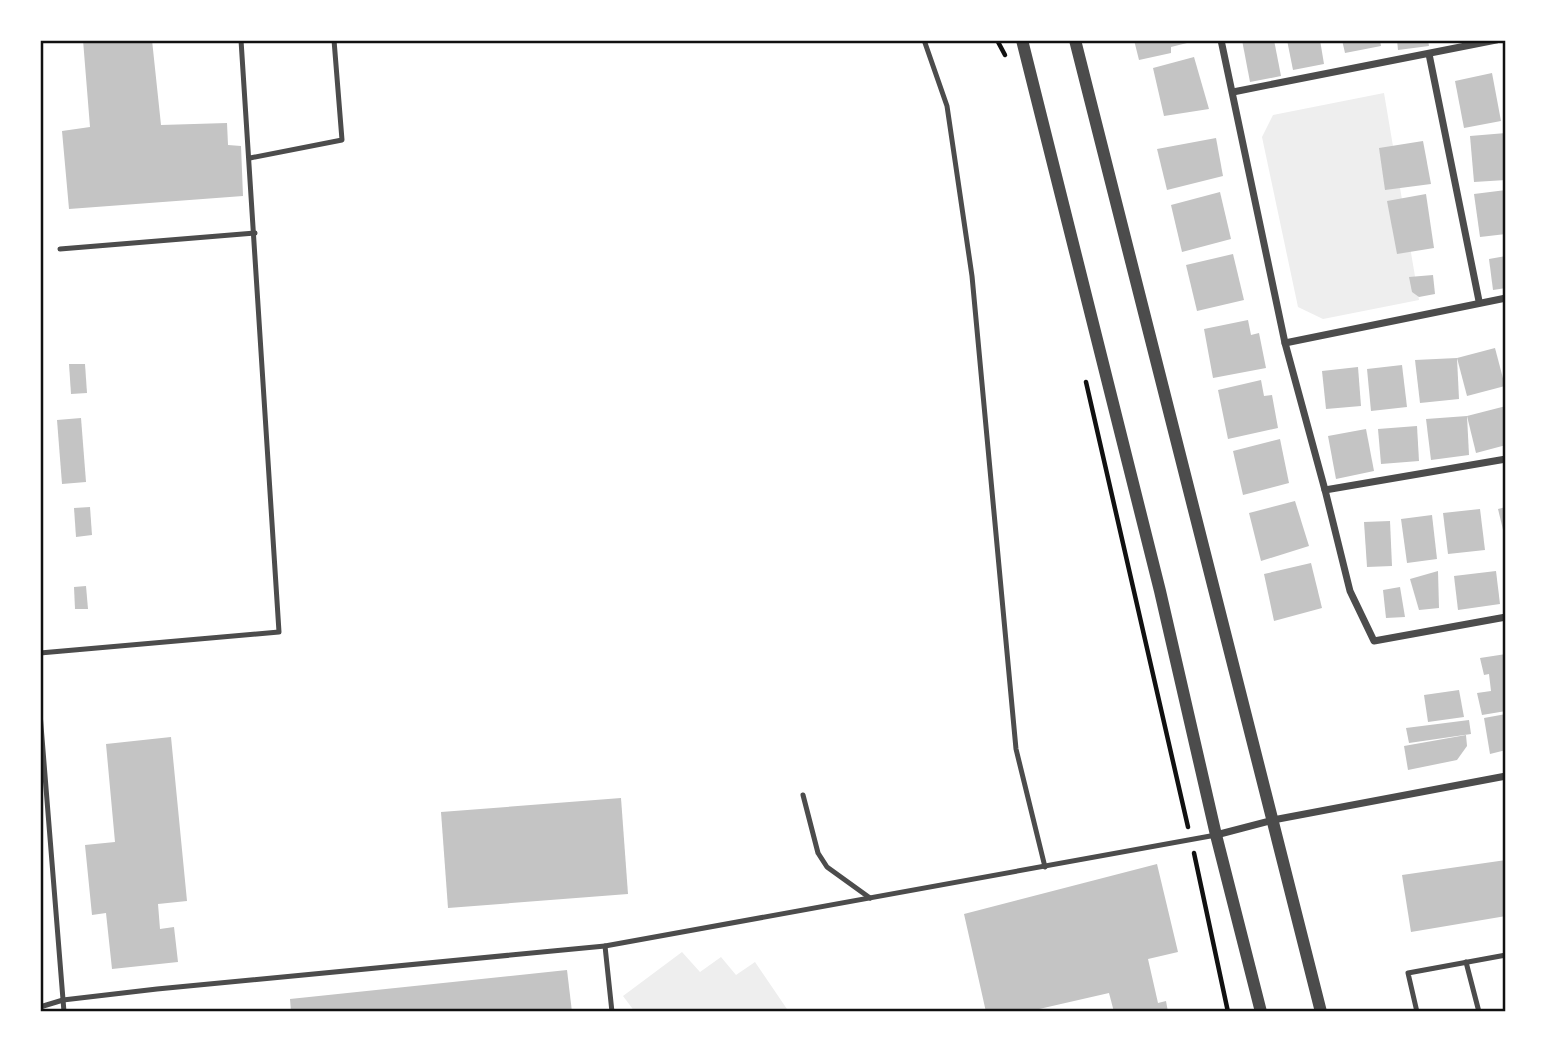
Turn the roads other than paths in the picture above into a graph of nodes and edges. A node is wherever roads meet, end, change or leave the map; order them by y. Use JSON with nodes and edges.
{"nodes":[{"id":1,"x":241,"y":40,"type":"edge"},
{"id":2,"x":334,"y":40,"type":"edge"},
{"id":3,"x":923,"y":40,"type":"edge"},
{"id":4,"x":1022,"y":40,"type":"edge"},
{"id":5,"x":1075,"y":40,"type":"edge"},
{"id":6,"x":1222,"y":40,"type":"edge"},
{"id":7,"x":1496,"y":40,"type":"edge"},
{"id":8,"x":1429,"y":54,"type":"junction"},
{"id":9,"x":1233,"y":92,"type":"junction"},
{"id":10,"x":250,"y":158,"type":"junction"},
{"id":11,"x":255,"y":233,"type":"junction"},
{"id":12,"x":60,"y":249,"type":"dead end"},
{"id":13,"x":1506,"y":298,"type":"edge"},
{"id":14,"x":1479,"y":302,"type":"junction"},
{"id":15,"x":1285,"y":343,"type":"junction"},
{"id":16,"x":1506,"y":459,"type":"edge"},
{"id":17,"x":1325,"y":490,"type":"junction"},
{"id":18,"x":1506,"y":618,"type":"edge"},
{"id":19,"x":40,"y":653,"type":"edge"},
{"id":20,"x":40,"y":713,"type":"edge"},
{"id":21,"x":1506,"y":776,"type":"edge"},
{"id":22,"x":803,"y":795,"type":"dead end"},
{"id":23,"x":1273,"y":820,"type":"junction"},
{"id":24,"x":1216,"y":835,"type":"junction"},
{"id":25,"x":1045,"y":867,"type":"junction"},
{"id":26,"x":870,"y":898,"type":"junction"},
{"id":27,"x":605,"y":946,"type":"junction"},
{"id":28,"x":1506,"y":955,"type":"edge"},
{"id":29,"x":1466,"y":962,"type":"junction"},
{"id":30,"x":63,"y":1000,"type":"junction"},
{"id":31,"x":40,"y":1007,"type":"edge"},
{"id":32,"x":64,"y":1012,"type":"edge"},
{"id":33,"x":612,"y":1012,"type":"edge"},
{"id":34,"x":1261,"y":1012,"type":"edge"},
{"id":35,"x":1321,"y":1012,"type":"edge"},
{"id":36,"x":1417,"y":1012,"type":"edge"},
{"id":37,"x":1479,"y":1012,"type":"edge"}],
"edges":[{"from":1,"to":10,"type":"lane"},
{"from":2,"to":10,"type":"lane"},
{"from":3,"to":25,"type":"lane"},
{"from":4,"to":24,"type":"street"},
{"from":5,"to":23,"type":"street"},
{"from":6,"to":9,"type":"street"},
{"from":7,"to":8,"type":"street"},
{"from":8,"to":9,"type":"street"},
{"from":8,"to":14,"type":"street"},
{"from":9,"to":15,"type":"street"},
{"from":10,"to":11,"type":"lane"},
{"from":11,"to":12,"type":"lane"},
{"from":11,"to":19,"type":"lane"},
{"from":13,"to":14,"type":"street"},
{"from":14,"to":15,"type":"street"},
{"from":15,"to":17,"type":"street"},
{"from":16,"to":17,"type":"street"},
{"from":17,"to":18,"type":"street"},
{"from":20,"to":30,"type":"lane"},
{"from":21,"to":23,"type":"street"},
{"from":22,"to":26,"type":"lane"},
{"from":23,"to":24,"type":"street"},
{"from":23,"to":35,"type":"street"},
{"from":24,"to":25,"type":"lane"},
{"from":24,"to":34,"type":"street"},
{"from":25,"to":26,"type":"lane"},
{"from":26,"to":27,"type":"lane"},
{"from":27,"to":30,"type":"lane"},
{"from":27,"to":33,"type":"lane"},
{"from":28,"to":29,"type":"lane"},
{"from":29,"to":36,"type":"lane"},
{"from":29,"to":37,"type":"lane"},
{"from":30,"to":31,"type":"lane"},
{"from":30,"to":32,"type":"lane"}]}
